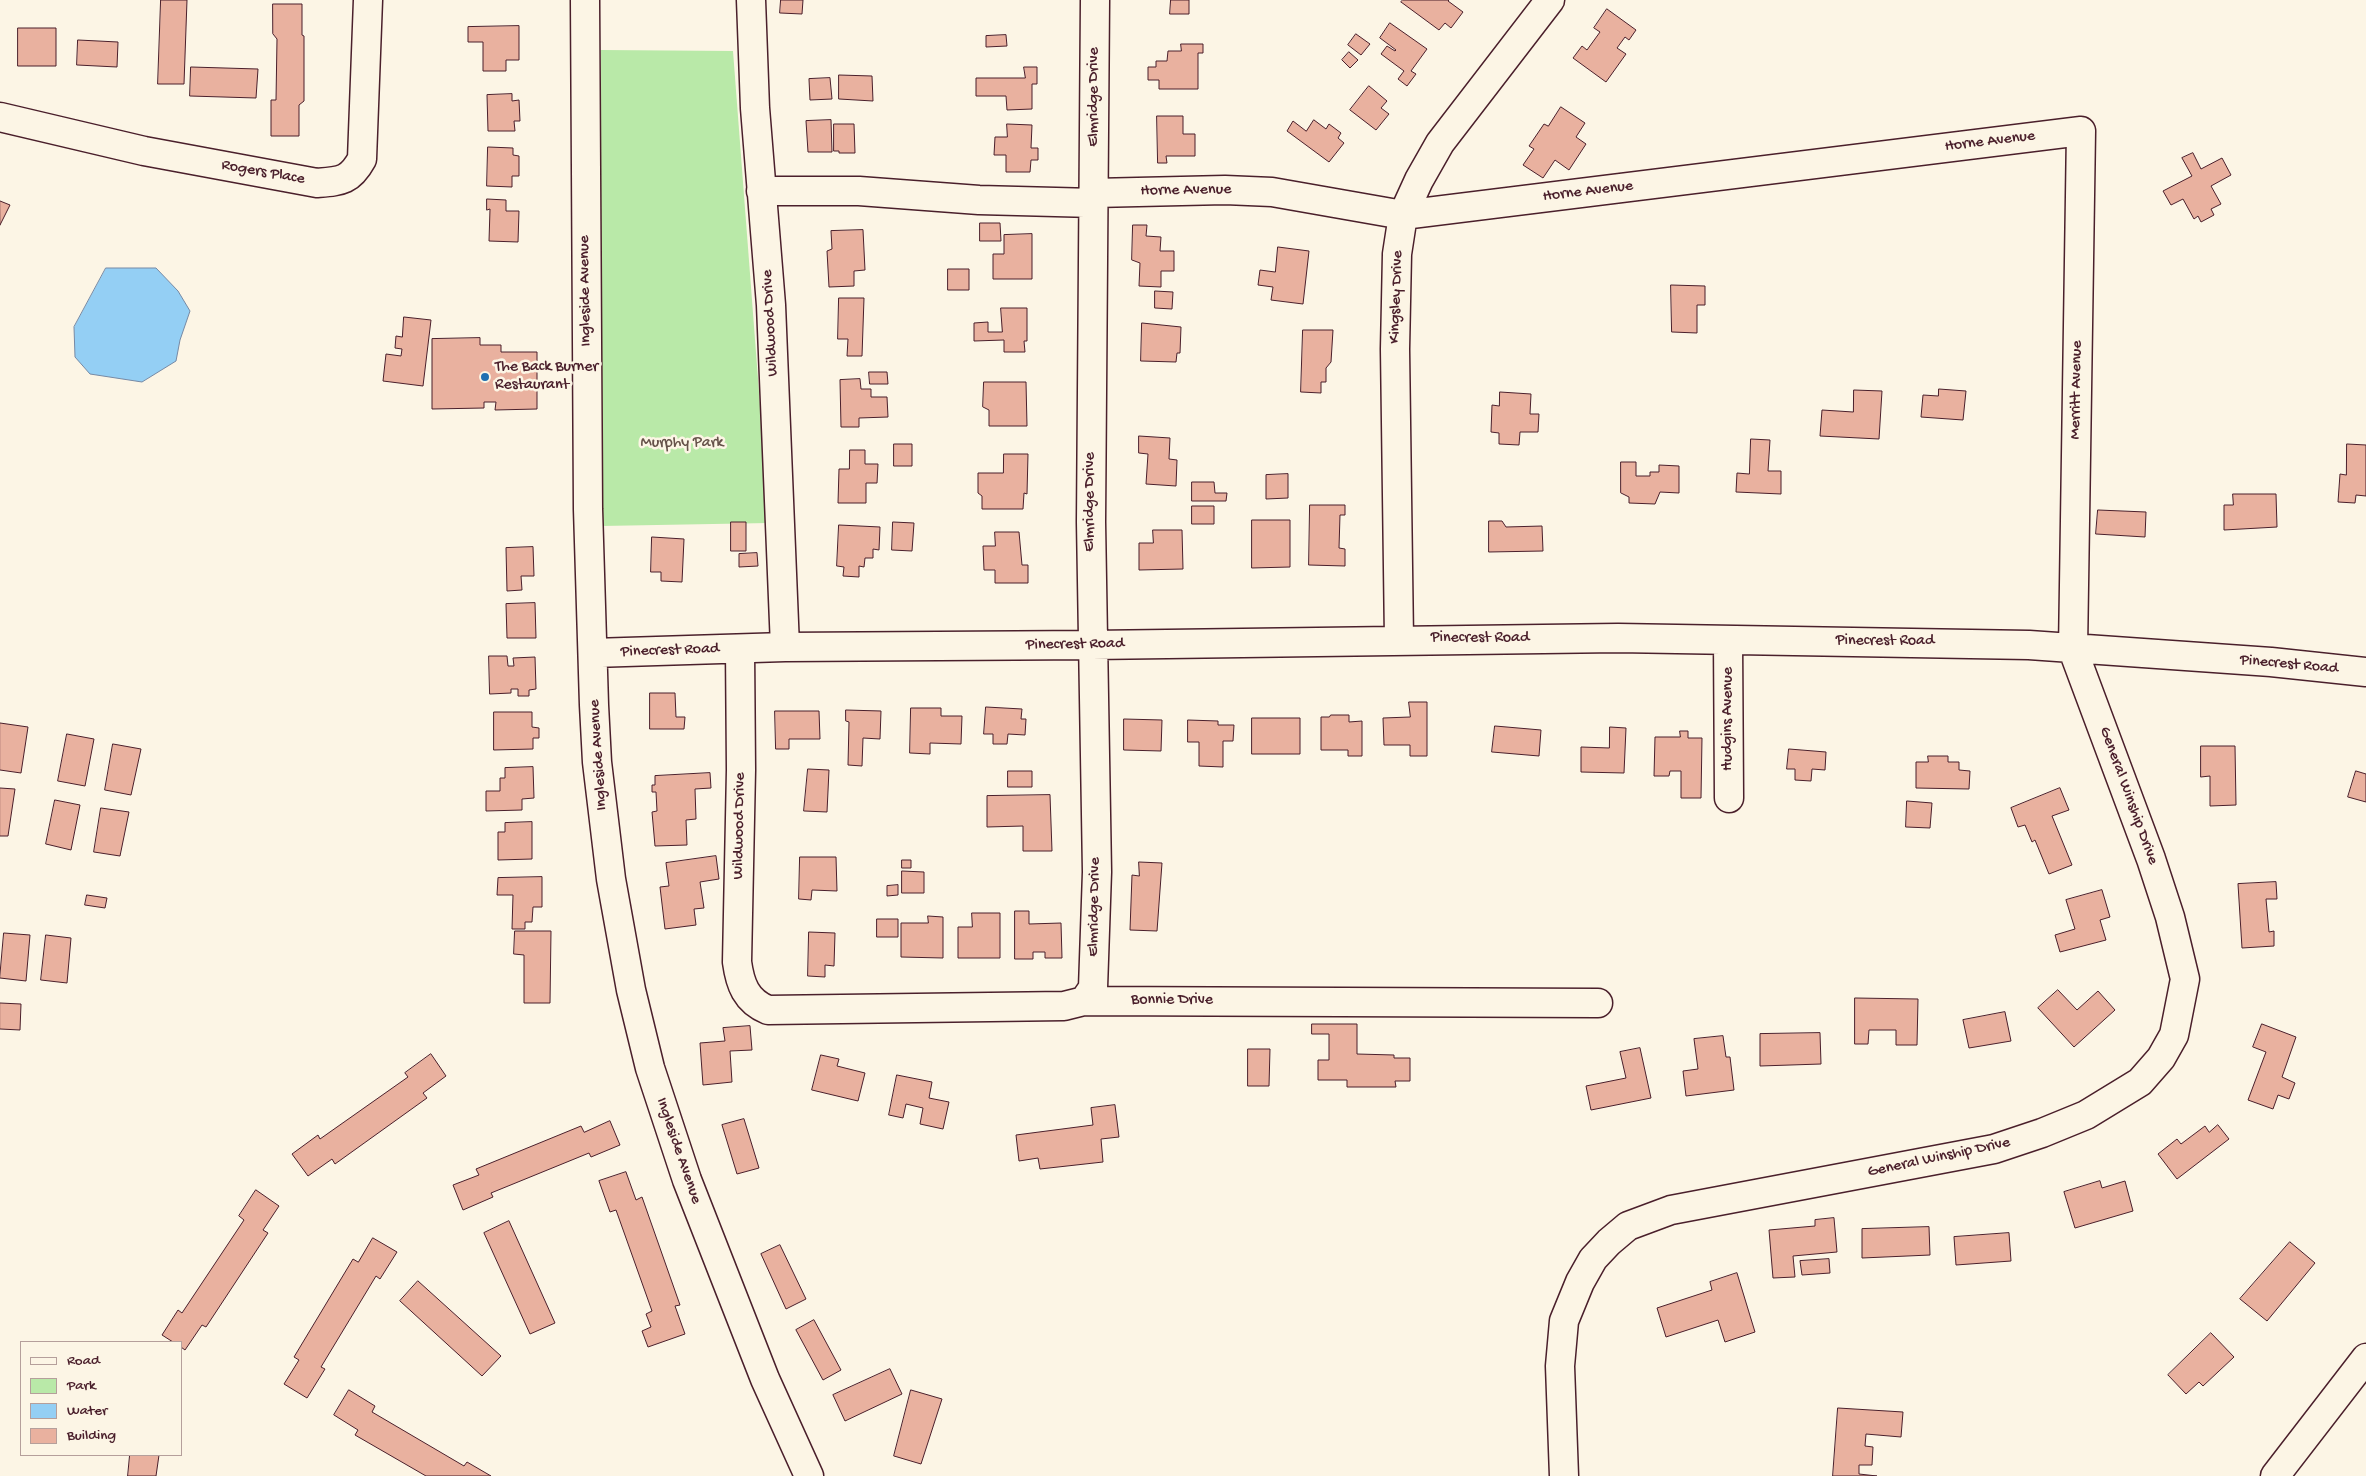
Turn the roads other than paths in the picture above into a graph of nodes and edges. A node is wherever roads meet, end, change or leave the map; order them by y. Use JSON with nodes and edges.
{"nodes":[{"id":1,"x":368,"y":0,"type":"edge"},
{"id":2,"x":585,"y":0,"type":"edge"},
{"id":3,"x":751,"y":0,"type":"edge"},
{"id":4,"x":1095,"y":0,"type":"edge"},
{"id":5,"x":1550,"y":0,"type":"edge"},
{"id":6,"x":0,"y":117,"type":"edge"},
{"id":7,"x":2081,"y":131,"type":"joint"},
{"id":8,"x":761,"y":192,"type":"junction"},
{"id":9,"x":1094,"y":198,"type":"junction"},
{"id":10,"x":1404,"y":215,"type":"junction"},
{"id":11,"x":1398,"y":640,"type":"junction"},
{"id":12,"x":1728,"y":640,"type":"junction"},
{"id":13,"x":1092,"y":645,"type":"junction"},
{"id":14,"x":785,"y":647,"type":"junction"},
{"id":15,"x":740,"y":649,"type":"junction"},
{"id":16,"x":2073,"y":650,"type":"junction"},
{"id":17,"x":593,"y":653,"type":"junction"},
{"id":18,"x":2366,"y":672,"type":"edge"},
{"id":19,"x":1729,"y":798,"type":"dead end"},
{"id":20,"x":751,"y":1000,"type":"joint"},
{"id":21,"x":1084,"y":1001,"type":"junction"},
{"id":22,"x":1598,"y":1003,"type":"dead end"},
{"id":23,"x":2366,"y":1358,"type":"edge"},
{"id":24,"x":808,"y":1476,"type":"edge"},
{"id":25,"x":1564,"y":1476,"type":"edge"},
{"id":26,"x":2275,"y":1476,"type":"edge"}],
"edges":[{"from":1,"to":6,"type":"street","name":"Rogers Place"},
{"from":2,"to":17,"type":"street","name":"Ingleside Avenue"},
{"from":3,"to":8,"type":"street","name":"Wildwood Drive"},
{"from":4,"to":9,"type":"street","name":"Elmridge Drive"},
{"from":5,"to":10,"type":"street","name":"Kingsley Drive"},
{"from":7,"to":10,"type":"street","name":"Horne Avenue"},
{"from":7,"to":16,"type":"street","name":"Merritt Avenue"},
{"from":8,"to":9,"type":"street","name":"Horne Avenue"},
{"from":8,"to":14,"type":"street","name":"Wildwood Drive"},
{"from":9,"to":10,"type":"street","name":"Horne Avenue"},
{"from":9,"to":13,"type":"street","name":"Elmridge Drive"},
{"from":10,"to":11,"type":"street","name":"Kingsley Drive"},
{"from":11,"to":12,"type":"street","name":"Pinecrest Road"},
{"from":11,"to":13,"type":"street","name":"Pinecrest Road"},
{"from":12,"to":16,"type":"street","name":"Pinecrest Road"},
{"from":12,"to":19,"type":"street","name":"Hudgins Avenue"},
{"from":13,"to":14,"type":"street","name":"Pinecrest Road"},
{"from":13,"to":21,"type":"street","name":"Elmridge Drive"},
{"from":14,"to":15,"type":"street","name":"Pinecrest Road"},
{"from":15,"to":17,"type":"street","name":"Pinecrest Road"},
{"from":15,"to":20,"type":"street","name":"Wildwood Drive"},
{"from":16,"to":18,"type":"street","name":"Pinecrest Road"},
{"from":16,"to":25,"type":"street","name":"General Winship Drive"},
{"from":17,"to":24,"type":"street","name":"Ingleside Avenue"},
{"from":20,"to":21,"type":"street","name":"Bonnie Drive"},
{"from":21,"to":22,"type":"street","name":"Bonnie Drive"},
{"from":23,"to":26,"type":"street"}]}
